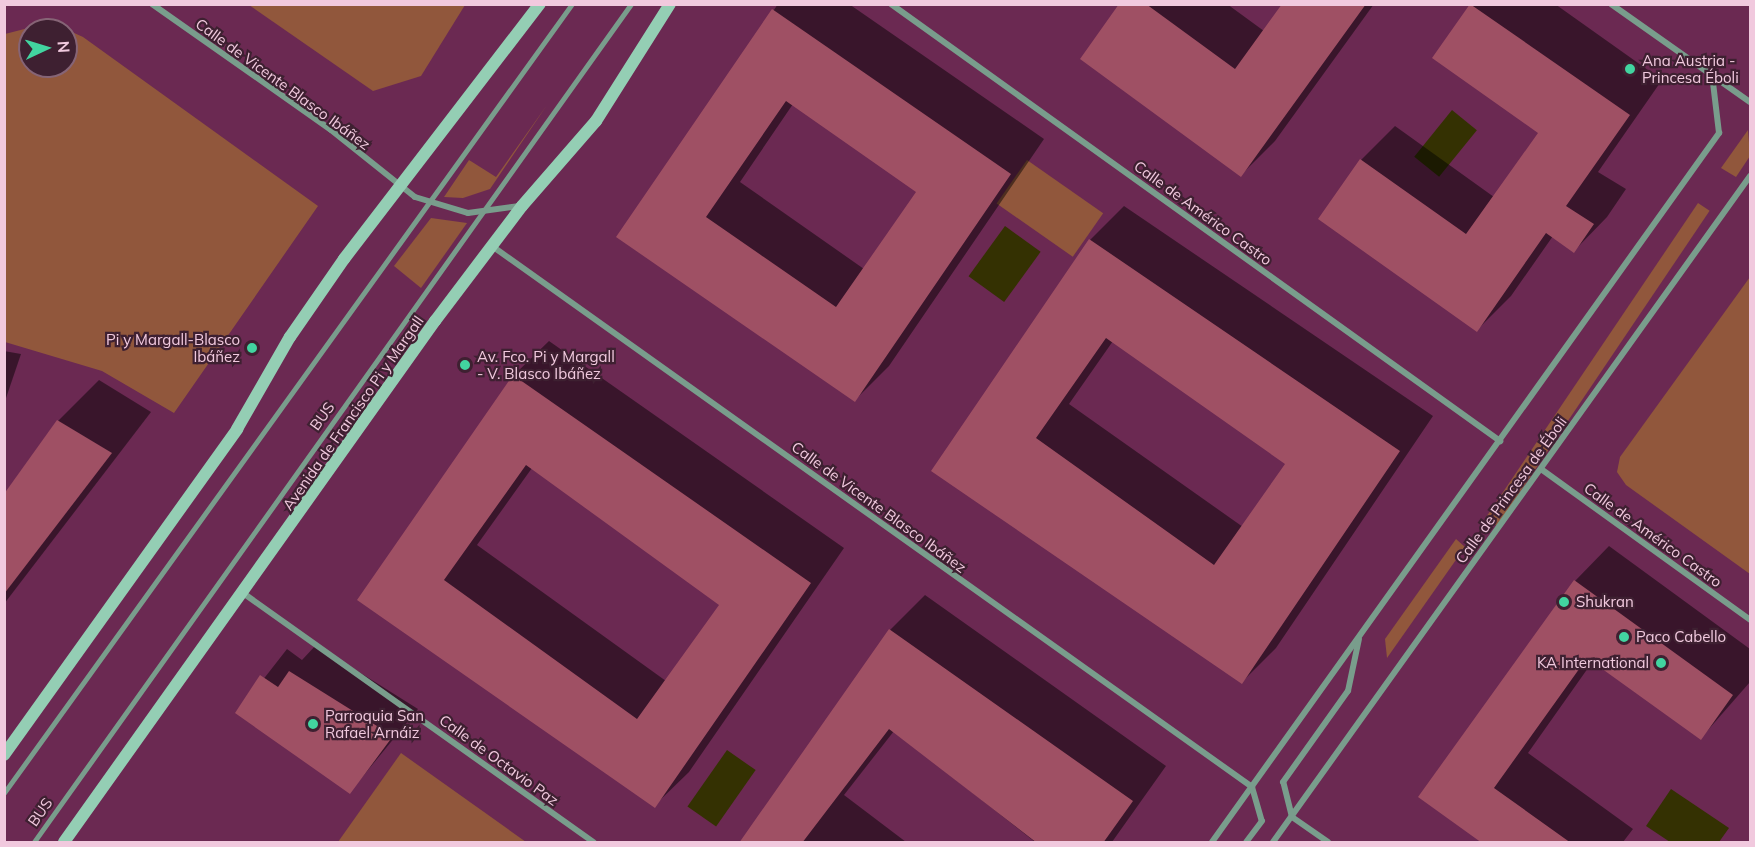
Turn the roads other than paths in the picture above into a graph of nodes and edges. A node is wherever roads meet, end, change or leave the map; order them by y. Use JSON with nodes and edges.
{"nodes":[{"id":1,"x":152,"y":4,"type":"edge"},
{"id":2,"x":540,"y":4,"type":"edge"},
{"id":3,"x":572,"y":4,"type":"edge"},
{"id":4,"x":631,"y":4,"type":"edge"},
{"id":5,"x":670,"y":4,"type":"edge"},
{"id":6,"x":891,"y":4,"type":"edge"},
{"id":7,"x":1611,"y":4,"type":"edge"},
{"id":8,"x":1712,"y":74,"type":"junction"},
{"id":9,"x":1750,"y":102,"type":"edge"},
{"id":10,"x":1750,"y":176,"type":"edge"},
{"id":11,"x":399,"y":184,"type":"junction"},
{"id":12,"x":428,"y":204,"type":"junction"},
{"id":13,"x":522,"y":206,"type":"junction"},
{"id":14,"x":483,"y":213,"type":"junction"},
{"id":15,"x":492,"y":246,"type":"junction"},
{"id":16,"x":1500,"y":441,"type":"junction"},
{"id":17,"x":1541,"y":470,"type":"junction"},
{"id":18,"x":243,"y":593,"type":"junction"},
{"id":19,"x":1750,"y":620,"type":"edge"},
{"id":20,"x":1360,"y":636,"type":"junction"},
{"id":21,"x":4,"y":755,"type":"edge"},
{"id":22,"x":1252,"y":787,"type":"junction"},
{"id":23,"x":4,"y":793,"type":"edge"},
{"id":24,"x":1292,"y":817,"type":"junction"},
{"id":25,"x":34,"y":843,"type":"edge"},
{"id":26,"x":64,"y":843,"type":"edge"},
{"id":27,"x":594,"y":843,"type":"edge"},
{"id":28,"x":1212,"y":843,"type":"edge"},
{"id":29,"x":1246,"y":843,"type":"edge"},
{"id":30,"x":1273,"y":843,"type":"edge"},
{"id":31,"x":1328,"y":843,"type":"edge"}],
"edges":[{"from":1,"to":11,"type":"street","name":"Calle de Vicente Blasco Ibáñez"},
{"from":2,"to":11,"type":"street"},
{"from":3,"to":12,"type":"lane"},
{"from":4,"to":14,"type":"lane","name":"BUS"},
{"from":5,"to":13,"type":"street","name":"Avenida de Francisco Pi y Margall"},
{"from":6,"to":16,"type":"street","name":"Calle de Américo Castro"},
{"from":7,"to":8,"type":"street"},
{"from":8,"to":9,"type":"street"},
{"from":8,"to":16,"type":"street"},
{"from":10,"to":17,"type":"street","name":"Calle de Princesa de Éboli"},
{"from":11,"to":12,"type":"street","name":"Calle de Vicente Blasco Ibáñez"},
{"from":11,"to":21,"type":"street"},
{"from":12,"to":14,"type":"street"},
{"from":12,"to":23,"type":"lane"},
{"from":13,"to":14,"type":"street"},
{"from":13,"to":15,"type":"street","name":"Avenida de Francisco Pi y Margall"},
{"from":14,"to":25,"type":"lane","name":"BUS"},
{"from":15,"to":18,"type":"street","name":"Avenida de Francisco Pi y Margall"},
{"from":15,"to":22,"type":"street","name":"Calle de Vicente Blasco Ibáñez"},
{"from":16,"to":20,"type":"street"},
{"from":17,"to":19,"type":"street","name":"Calle de Américo Castro"},
{"from":17,"to":24,"type":"street","name":"Calle de Princesa de Éboli"},
{"from":18,"to":26,"type":"street","name":"Avenida de Francisco Pi y Margall"},
{"from":18,"to":27,"type":"street","name":"Calle de Octavio Paz"},
{"from":20,"to":22,"type":"street"},
{"from":20,"to":24,"type":"street"},
{"from":22,"to":28,"type":"street"},
{"from":22,"to":29,"type":"street"},
{"from":24,"to":30,"type":"street","name":"Calle de Princesa de Éboli"},
{"from":24,"to":31,"type":"street"}]}
